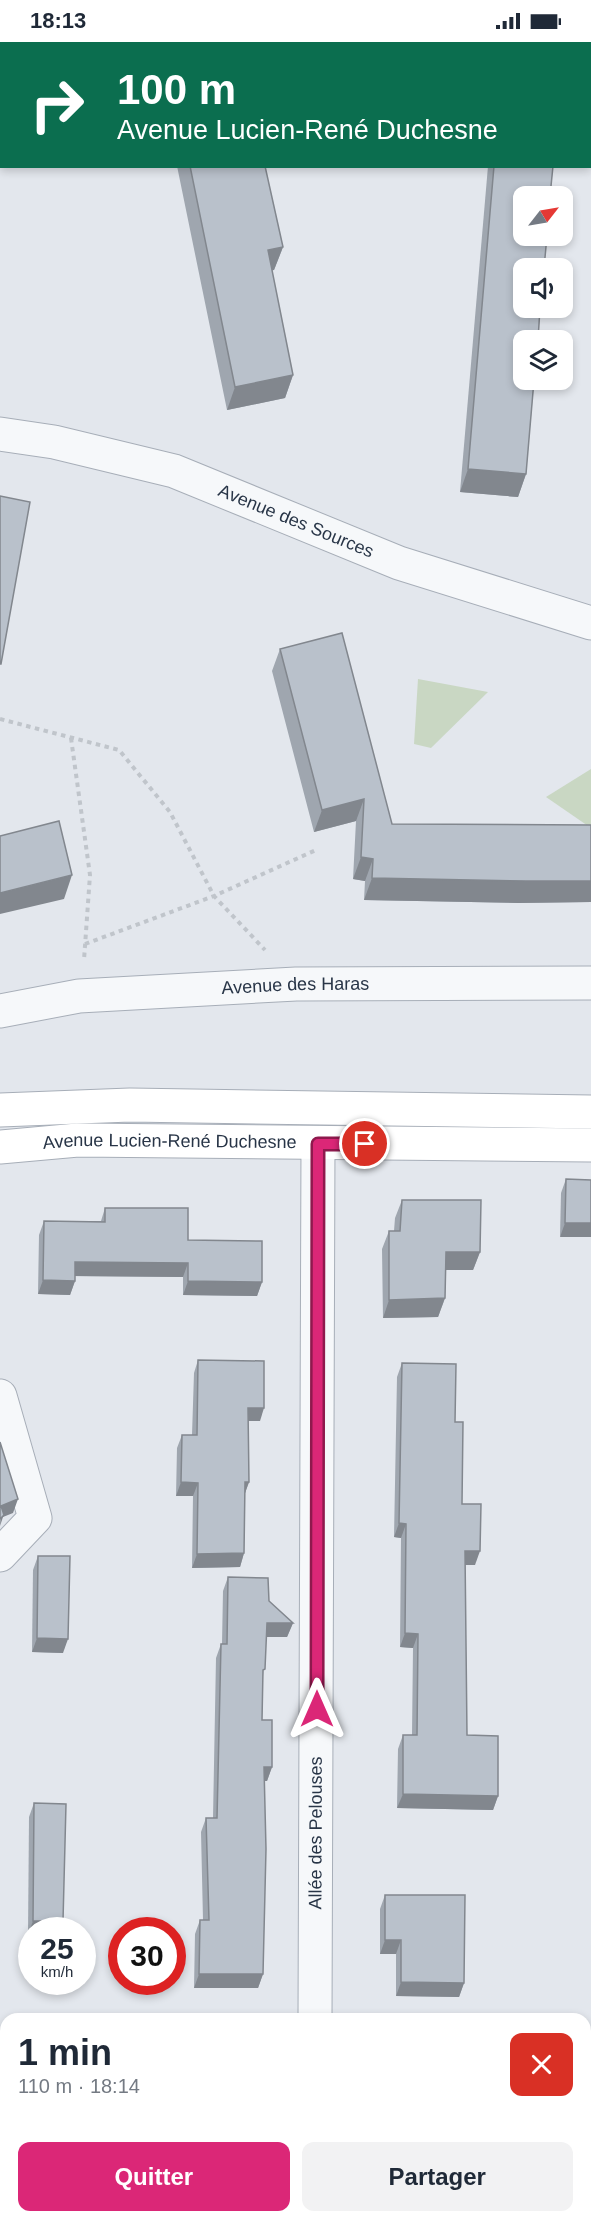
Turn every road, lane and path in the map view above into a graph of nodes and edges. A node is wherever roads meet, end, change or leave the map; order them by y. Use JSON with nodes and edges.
{"nodes":[{"id":1,"x":0,"y":434,"type":"edge"},
{"id":2,"x":591,"y":623,"type":"edge"},
{"id":3,"x":0,"y":719,"type":"edge"},
{"id":4,"x":72,"y":738,"type":"junction"},
{"id":5,"x":316,"y":850,"type":"dead end"},
{"id":6,"x":214,"y":896,"type":"junction"},
{"id":7,"x":86,"y":944,"type":"junction"},
{"id":8,"x":591,"y":983,"type":"edge"},
{"id":9,"x":296,"y":984,"type":"junction"},
{"id":10,"x":79,"y":996,"type":"junction"},
{"id":11,"x":0,"y":1011,"type":"edge"},
{"id":12,"x":0,"y":1110,"type":"edge"},
{"id":13,"x":591,"y":1112,"type":"edge"},
{"id":14,"x":318,"y":1144,"type":"junction"},
{"id":15,"x":591,"y":1145,"type":"edge"},
{"id":16,"x":0,"y":1147,"type":"edge"},
{"id":17,"x":0,"y":1396,"type":"edge"},
{"id":18,"x":0,"y":1555,"type":"edge"},
{"id":19,"x":315,"y":2013,"type":"edge"}],
"edges":[{"from":1,"to":2,"type":"street","name":"Avenue des Sources"},
{"from":3,"to":4,"type":"path"},
{"from":4,"to":6,"type":"path"},
{"from":4,"to":7,"type":"path"},
{"from":5,"to":6,"type":"path"},
{"from":6,"to":7,"type":"path"},
{"from":6,"to":9,"type":"path"},
{"from":7,"to":10,"type":"path"},
{"from":8,"to":9,"type":"street","name":"Avenue des Haras"},
{"from":9,"to":10,"type":"street","name":"Avenue des Haras"},
{"from":10,"to":11,"type":"street","name":"Avenue des Haras"},
{"from":12,"to":13,"type":"main road","name":"Avenue Lucien-René Duchesne"},
{"from":14,"to":15,"type":"main road","name":"Avenue Lucien-René Duchesne"},
{"from":14,"to":16,"type":"main road","name":"Avenue Lucien-René Duchesne"},
{"from":14,"to":19,"type":"street","name":"Allée des Pelouses"},
{"from":17,"to":18,"type":"street"}]}
